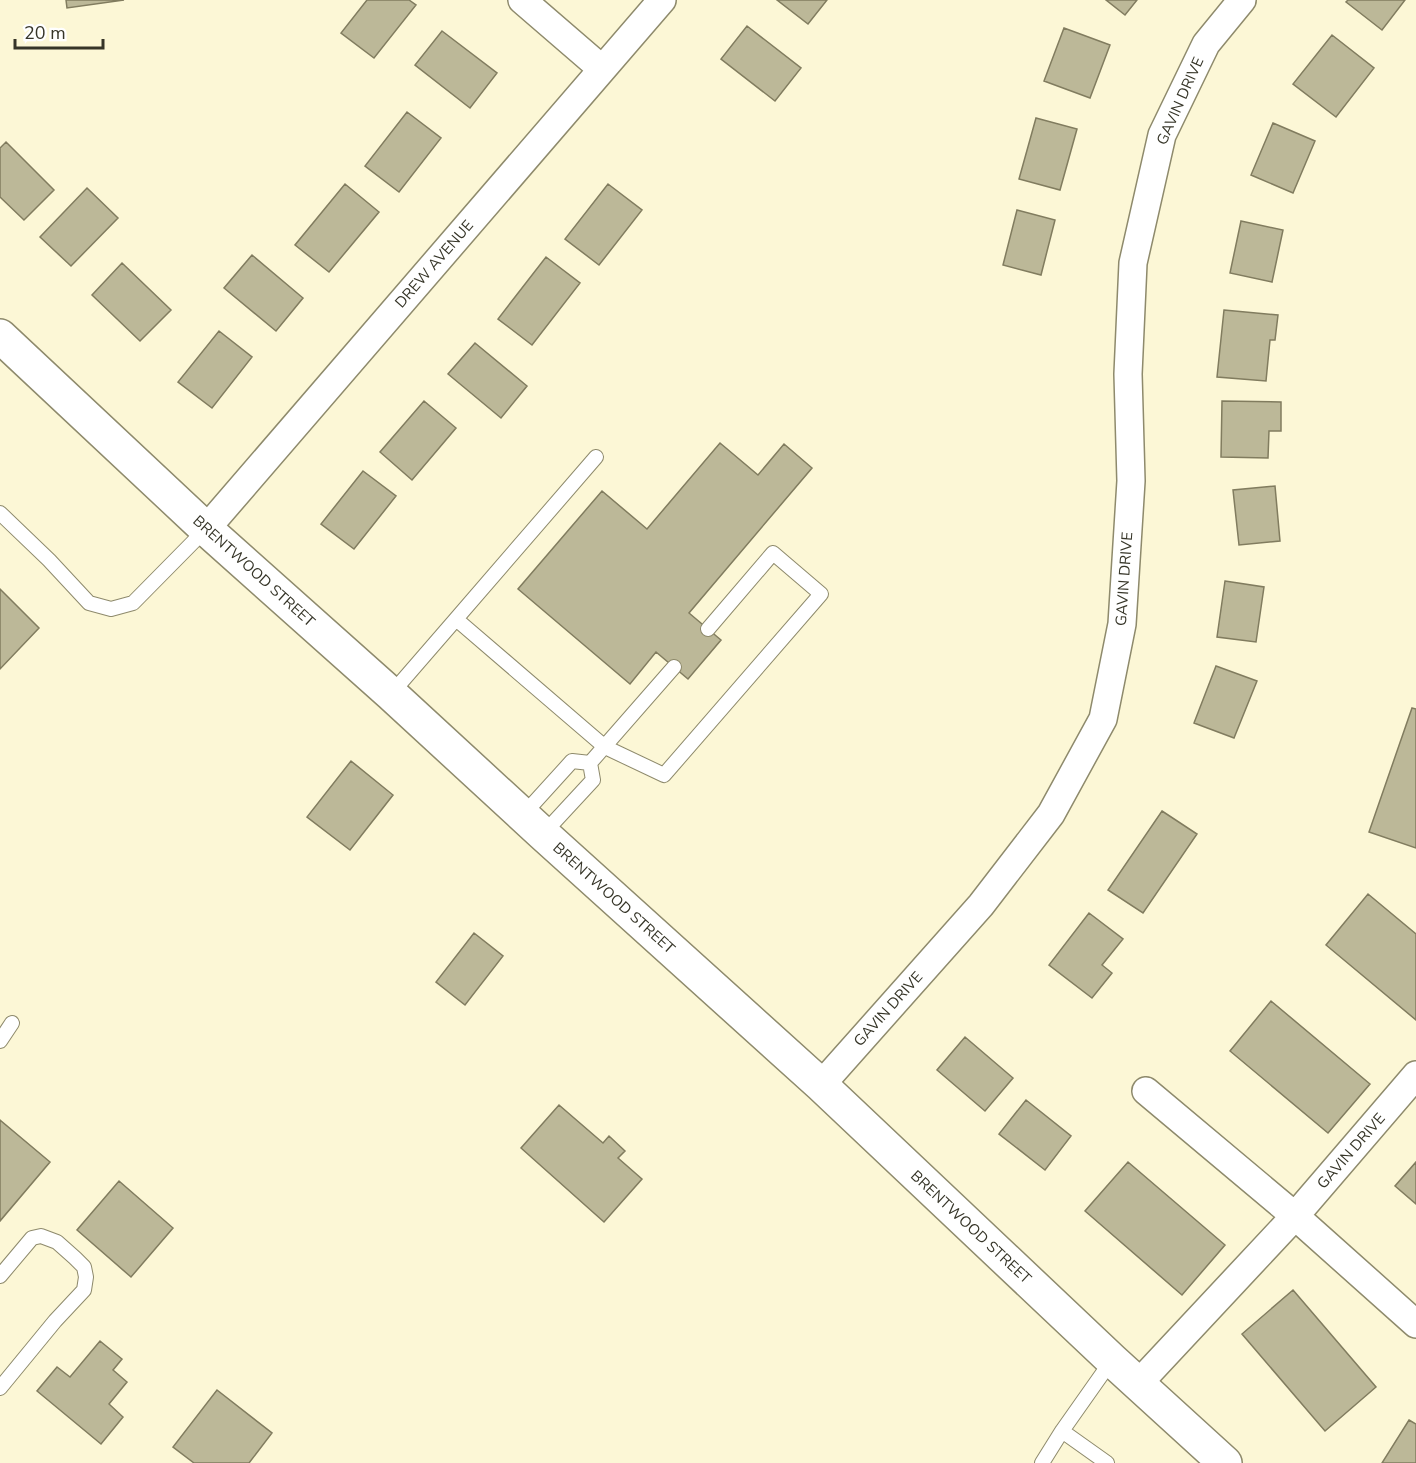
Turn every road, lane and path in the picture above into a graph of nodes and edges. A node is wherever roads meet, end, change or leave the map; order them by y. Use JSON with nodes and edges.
{"nodes":[{"id":1,"x":522,"y":0,"type":"edge"},
{"id":2,"x":662,"y":0,"type":"edge"},
{"id":3,"x":1242,"y":0,"type":"edge"},
{"id":4,"x":602,"y":69,"type":"junction"},
{"id":5,"x":0,"y":336,"type":"edge"},
{"id":6,"x":596,"y":457,"type":"dead end"},
{"id":7,"x":0,"y":513,"type":"edge"},
{"id":8,"x":206,"y":529,"type":"junction"},
{"id":9,"x":456,"y":619,"type":"junction"},
{"id":10,"x":708,"y":629,"type":"dead end"},
{"id":11,"x":674,"y":667,"type":"dead end"},
{"id":12,"x":391,"y":694,"type":"junction"},
{"id":13,"x":605,"y":747,"type":"junction"},
{"id":14,"x":590,"y":763,"type":"junction"},
{"id":15,"x":533,"y":825,"type":"junction"},
{"id":16,"x":12,"y":1023,"type":"dead end"},
{"id":17,"x":0,"y":1041,"type":"edge"},
{"id":18,"x":1416,"y":1075,"type":"edge"},
{"id":19,"x":821,"y":1085,"type":"junction"},
{"id":20,"x":1146,"y":1091,"type":"dead end"},
{"id":21,"x":1295,"y":1216,"type":"junction"},
{"id":22,"x":0,"y":1276,"type":"edge"},
{"id":23,"x":1416,"y":1324,"type":"edge"},
{"id":24,"x":1112,"y":1360,"type":"junction"},
{"id":25,"x":1138,"y":1384,"type":"junction"},
{"id":26,"x":0,"y":1388,"type":"edge"},
{"id":27,"x":1062,"y":1431,"type":"junction"},
{"id":28,"x":1042,"y":1463,"type":"edge"},
{"id":29,"x":1107,"y":1463,"type":"edge"},
{"id":30,"x":1225,"y":1463,"type":"edge"}],
"edges":[{"from":1,"to":4,"type":"street"},
{"from":2,"to":4,"type":"street","name":"DREW AVENUE"},
{"from":3,"to":19,"type":"street","name":"GAVIN DRIVE"},
{"from":4,"to":8,"type":"street","name":"DREW AVENUE"},
{"from":5,"to":8,"type":"main road","name":"BRENTWOOD STREET"},
{"from":6,"to":9,"type":"lane"},
{"from":7,"to":8,"type":"lane"},
{"from":8,"to":12,"type":"main road","name":"BRENTWOOD STREET"},
{"from":9,"to":12,"type":"lane"},
{"from":9,"to":13,"type":"lane"},
{"from":10,"to":13,"type":"lane"},
{"from":11,"to":13,"type":"lane"},
{"from":12,"to":15,"type":"main road","name":"BRENTWOOD STREET"},
{"from":13,"to":14,"type":"lane"},
{"from":14,"to":15,"type":"lane"},
{"from":14,"to":15,"type":"lane"},
{"from":15,"to":19,"type":"main road","name":"BRENTWOOD STREET"},
{"from":16,"to":17,"type":"lane"},
{"from":18,"to":21,"type":"street","name":"GAVIN DRIVE"},
{"from":19,"to":24,"type":"main road","name":"BRENTWOOD STREET"},
{"from":20,"to":21,"type":"street"},
{"from":21,"to":23,"type":"street"},
{"from":21,"to":25,"type":"street","name":"GAVIN DRIVE"},
{"from":22,"to":26,"type":"lane"},
{"from":24,"to":25,"type":"main road","name":"BRENTWOOD STREET"},
{"from":24,"to":27,"type":"lane"},
{"from":25,"to":30,"type":"main road","name":"BRENTWOOD STREET"},
{"from":27,"to":28,"type":"lane"},
{"from":27,"to":29,"type":"lane"}]}
